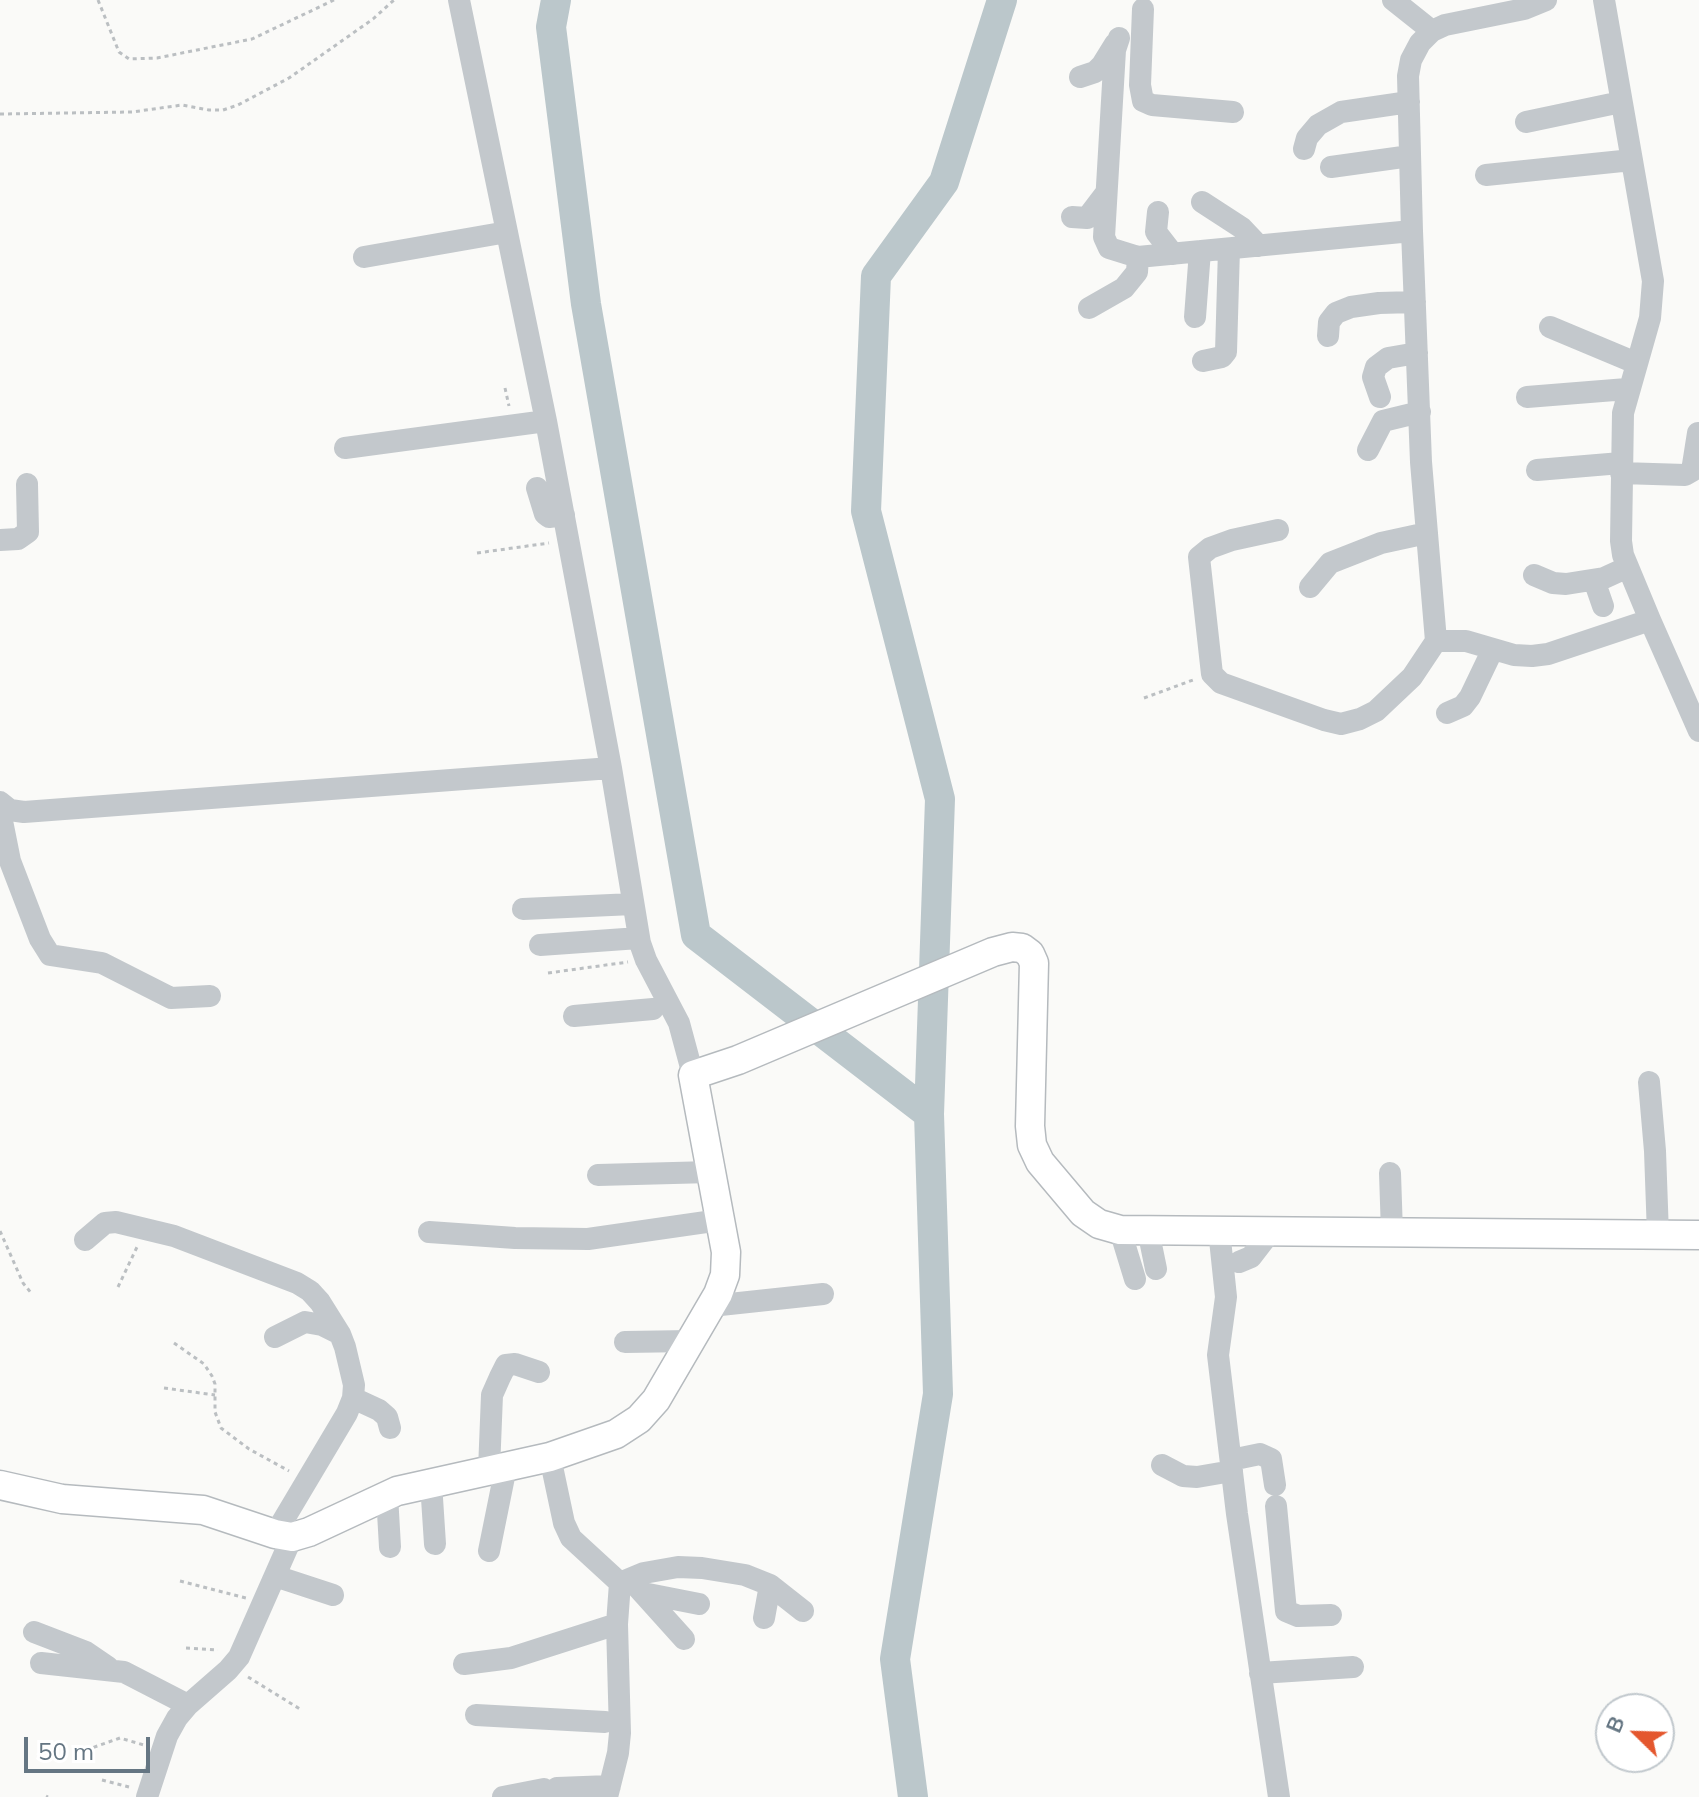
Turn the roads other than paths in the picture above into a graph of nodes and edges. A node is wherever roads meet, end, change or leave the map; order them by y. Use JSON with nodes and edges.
{"nodes":[{"id":1,"x":459,"y":0,"type":"edge"},
{"id":2,"x":1393,"y":0,"type":"edge"},
{"id":3,"x":1546,"y":0,"type":"edge"},
{"id":4,"x":1604,"y":0,"type":"edge"},
{"id":5,"x":1147,"y":5,"type":"edge"},
{"id":6,"x":1432,"y":31,"type":"junction"},
{"id":7,"x":1119,"y":38,"type":"junction"},
{"id":8,"x":1080,"y":77,"type":"dead end"},
{"id":9,"x":1409,"y":102,"type":"junction"},
{"id":10,"x":1621,"y":102,"type":"junction"},
{"id":11,"x":1233,"y":112,"type":"dead end"},
{"id":12,"x":1526,"y":122,"type":"dead end"},
{"id":13,"x":1304,"y":149,"type":"dead end"},
{"id":14,"x":1410,"y":156,"type":"junction"},
{"id":15,"x":1632,"y":160,"type":"junction"},
{"id":16,"x":1331,"y":167,"type":"dead end"},
{"id":17,"x":1486,"y":175,"type":"dead end"},
{"id":18,"x":1107,"y":192,"type":"junction"},
{"id":19,"x":1202,"y":202,"type":"dead end"},
{"id":20,"x":1158,"y":212,"type":"dead end"},
{"id":21,"x":1072,"y":217,"type":"dead end"},
{"id":22,"x":1412,"y":231,"type":"junction"},
{"id":23,"x":507,"y":232,"type":"junction"},
{"id":24,"x":1259,"y":246,"type":"junction"},
{"id":25,"x":1229,"y":249,"type":"junction"},
{"id":26,"x":1200,"y":251,"type":"junction"},
{"id":27,"x":1173,"y":254,"type":"junction"},
{"id":28,"x":364,"y":257,"type":"dead end"},
{"id":29,"x":1138,"y":257,"type":"junction"},
{"id":30,"x":1415,"y":302,"type":"junction"},
{"id":31,"x":1089,"y":308,"type":"dead end"},
{"id":32,"x":1195,"y":317,"type":"dead end"},
{"id":33,"x":1550,"y":327,"type":"dead end"},
{"id":34,"x":1328,"y":336,"type":"dead end"},
{"id":35,"x":1417,"y":353,"type":"junction"},
{"id":36,"x":1203,"y":361,"type":"dead end"},
{"id":37,"x":1636,"y":363,"type":"junction"},
{"id":38,"x":1627,"y":389,"type":"junction"},
{"id":39,"x":1380,"y":397,"type":"dead end"},
{"id":40,"x":1527,"y":397,"type":"dead end"},
{"id":41,"x":1420,"y":412,"type":"junction"},
{"id":42,"x":546,"y":421,"type":"junction"},
{"id":43,"x":1698,"y":433,"type":"edge"},
{"id":44,"x":345,"y":448,"type":"dead end"},
{"id":45,"x":1368,"y":450,"type":"dead end"},
{"id":46,"x":1621,"y":468,"type":"junction"},
{"id":47,"x":1537,"y":470,"type":"dead end"},
{"id":48,"x":27,"y":484,"type":"dead end"},
{"id":49,"x":537,"y":488,"type":"dead end"},
{"id":50,"x":564,"y":515,"type":"junction"},
{"id":51,"x":1278,"y":530,"type":"dead end"},
{"id":52,"x":1427,"y":533,"type":"junction"},
{"id":53,"x":0,"y":540,"type":"edge"},
{"id":54,"x":1628,"y":567,"type":"junction"},
{"id":55,"x":1534,"y":575,"type":"dead end"},
{"id":56,"x":1594,"y":580,"type":"junction"},
{"id":57,"x":1310,"y":587,"type":"dead end"},
{"id":58,"x":1603,"y":606,"type":"dead end"},
{"id":59,"x":1650,"y":620,"type":"junction"},
{"id":60,"x":1436,"y":641,"type":"junction"},
{"id":61,"x":1493,"y":649,"type":"junction"},
{"id":62,"x":1447,"y":713,"type":"dead end"},
{"id":63,"x":1699,"y":731,"type":"edge"},
{"id":64,"x":611,"y":768,"type":"junction"},
{"id":65,"x":0,"y":802,"type":"edge"},
{"id":66,"x":0,"y":811,"type":"edge"},
{"id":67,"x":633,"y":904,"type":"junction"},
{"id":68,"x":523,"y":909,"type":"dead end"},
{"id":69,"x":639,"y":938,"type":"junction"},
{"id":70,"x":540,"y":945,"type":"dead end"},
{"id":71,"x":210,"y":996,"type":"dead end"},
{"id":72,"x":664,"y":1008,"type":"junction"},
{"id":73,"x":574,"y":1016,"type":"dead end"},
{"id":74,"x":693,"y":1075,"type":"junction"},
{"id":75,"x":1649,"y":1082,"type":"dead end"},
{"id":76,"x":711,"y":1172,"type":"junction"},
{"id":77,"x":1390,"y":1173,"type":"dead end"},
{"id":78,"x":598,"y":1175,"type":"dead end"},
{"id":79,"x":720,"y":1220,"type":"junction"},
{"id":80,"x":1120,"y":1230,"type":"junction"},
{"id":81,"x":1148,"y":1230,"type":"junction"},
{"id":82,"x":1219,"y":1230,"type":"junction"},
{"id":83,"x":1271,"y":1231,"type":"junction"},
{"id":84,"x":429,"y":1232,"type":"dead end"},
{"id":85,"x":1392,"y":1233,"type":"junction"},
{"id":86,"x":1658,"y":1235,"type":"junction"},
{"id":87,"x":1699,"y":1235,"type":"edge"},
{"id":88,"x":85,"y":1240,"type":"dead end"},
{"id":89,"x":1239,"y":1262,"type":"dead end"},
{"id":90,"x":1156,"y":1269,"type":"dead end"},
{"id":91,"x":1135,"y":1279,"type":"dead end"},
{"id":92,"x":823,"y":1294,"type":"dead end"},
{"id":93,"x":711,"y":1306,"type":"junction"},
{"id":94,"x":340,"y":1334,"type":"junction"},
{"id":95,"x":275,"y":1337,"type":"dead end"},
{"id":96,"x":690,"y":1341,"type":"junction"},
{"id":97,"x":625,"y":1342,"type":"dead end"},
{"id":98,"x":539,"y":1372,"type":"dead end"},
{"id":99,"x":353,"y":1398,"type":"junction"},
{"id":100,"x":475,"y":1416,"type":"dead end"},
{"id":101,"x":390,"y":1428,"type":"dead end"},
{"id":102,"x":550,"y":1457,"type":"junction"},
{"id":103,"x":1162,"y":1465,"type":"dead end"},
{"id":104,"x":1231,"y":1465,"type":"junction"},
{"id":105,"x":490,"y":1470,"type":"junction"},
{"id":106,"x":431,"y":1483,"type":"junction"},
{"id":107,"x":0,"y":1485,"type":"edge"},
{"id":108,"x":387,"y":1495,"type":"junction"},
{"id":109,"x":283,"y":1536,"type":"junction"},
{"id":110,"x":435,"y":1544,"type":"dead end"},
{"id":111,"x":390,"y":1547,"type":"dead end"},
{"id":112,"x":489,"y":1551,"type":"dead end"},
{"id":113,"x":275,"y":1576,"type":"junction"},
{"id":114,"x":631,"y":1585,"type":"junction"},
{"id":115,"x":770,"y":1585,"type":"junction"},
{"id":116,"x":333,"y":1595,"type":"dead end"},
{"id":117,"x":699,"y":1604,"type":"dead end"},
{"id":118,"x":803,"y":1611,"type":"dead end"},
{"id":119,"x":1331,"y":1615,"type":"dead end"},
{"id":120,"x":764,"y":1618,"type":"dead end"},
{"id":121,"x":617,"y":1624,"type":"junction"},
{"id":122,"x":34,"y":1632,"type":"dead end"},
{"id":123,"x":684,"y":1639,"type":"dead end"},
{"id":124,"x":41,"y":1663,"type":"dead end"},
{"id":125,"x":464,"y":1664,"type":"dead end"},
{"id":126,"x":1353,"y":1667,"type":"dead end"},
{"id":127,"x":111,"y":1670,"type":"junction"},
{"id":128,"x":1260,"y":1673,"type":"junction"},
{"id":129,"x":188,"y":1705,"type":"junction"},
{"id":130,"x":476,"y":1715,"type":"dead end"},
{"id":131,"x":613,"y":1721,"type":"junction"},
{"id":132,"x":609,"y":1791,"type":"edge"},
{"id":133,"x":148,"y":1794,"type":"edge"},
{"id":134,"x":503,"y":1797,"type":"edge"},
{"id":135,"x":1279,"y":1797,"type":"edge"}],
"edges":[{"from":1,"to":23,"type":"street"},
{"from":2,"to":6,"type":"street"},
{"from":3,"to":6,"type":"street"},
{"from":4,"to":10,"type":"street"},
{"from":5,"to":7,"type":"street"},
{"from":5,"to":11,"type":"street"},
{"from":6,"to":9,"type":"street"},
{"from":7,"to":8,"type":"street"},
{"from":7,"to":18,"type":"street"},
{"from":9,"to":13,"type":"street"},
{"from":9,"to":14,"type":"street"},
{"from":10,"to":12,"type":"street"},
{"from":10,"to":15,"type":"street"},
{"from":14,"to":16,"type":"street"},
{"from":14,"to":22,"type":"street"},
{"from":15,"to":17,"type":"street"},
{"from":15,"to":37,"type":"street"},
{"from":18,"to":21,"type":"street"},
{"from":18,"to":29,"type":"street"},
{"from":19,"to":24,"type":"street"},
{"from":20,"to":27,"type":"street"},
{"from":22,"to":24,"type":"street"},
{"from":22,"to":30,"type":"street"},
{"from":23,"to":28,"type":"street"},
{"from":23,"to":42,"type":"street"},
{"from":24,"to":25,"type":"street"},
{"from":25,"to":26,"type":"street"},
{"from":25,"to":36,"type":"street"},
{"from":26,"to":27,"type":"street"},
{"from":26,"to":32,"type":"street"},
{"from":27,"to":29,"type":"street"},
{"from":29,"to":31,"type":"street"},
{"from":30,"to":34,"type":"street"},
{"from":30,"to":35,"type":"street"},
{"from":33,"to":37,"type":"street"},
{"from":35,"to":39,"type":"street"},
{"from":35,"to":41,"type":"street"},
{"from":37,"to":38,"type":"street"},
{"from":38,"to":40,"type":"street"},
{"from":38,"to":46,"type":"street"},
{"from":41,"to":45,"type":"street"},
{"from":41,"to":52,"type":"street"},
{"from":42,"to":44,"type":"street"},
{"from":42,"to":50,"type":"street"},
{"from":43,"to":46,"type":"street"},
{"from":46,"to":47,"type":"street"},
{"from":46,"to":54,"type":"street"},
{"from":48,"to":53,"type":"street"},
{"from":49,"to":50,"type":"street"},
{"from":50,"to":64,"type":"street"},
{"from":51,"to":60,"type":"street"},
{"from":52,"to":57,"type":"street"},
{"from":52,"to":60,"type":"street"},
{"from":54,"to":56,"type":"street"},
{"from":54,"to":59,"type":"street"},
{"from":55,"to":56,"type":"street"},
{"from":56,"to":58,"type":"street"},
{"from":59,"to":61,"type":"street"},
{"from":59,"to":63,"type":"street"},
{"from":60,"to":61,"type":"street"},
{"from":61,"to":62,"type":"street"},
{"from":64,"to":65,"type":"street"},
{"from":64,"to":67,"type":"street"},
{"from":66,"to":71,"type":"street"},
{"from":67,"to":68,"type":"street"},
{"from":67,"to":69,"type":"street"},
{"from":69,"to":70,"type":"street"},
{"from":69,"to":72,"type":"street"},
{"from":72,"to":73,"type":"street"},
{"from":72,"to":74,"type":"street"},
{"from":74,"to":76,"type":"main road"},
{"from":74,"to":80,"type":"main road"},
{"from":75,"to":86,"type":"street"},
{"from":76,"to":78,"type":"street"},
{"from":76,"to":79,"type":"main road"},
{"from":77,"to":85,"type":"street"},
{"from":79,"to":84,"type":"street"},
{"from":79,"to":93,"type":"main road"},
{"from":80,"to":81,"type":"main road"},
{"from":80,"to":91,"type":"street"},
{"from":81,"to":82,"type":"main road"},
{"from":81,"to":90,"type":"street"},
{"from":82,"to":83,"type":"main road"},
{"from":82,"to":104,"type":"street"},
{"from":83,"to":85,"type":"main road"},
{"from":83,"to":89,"type":"street"},
{"from":85,"to":86,"type":"main road"},
{"from":86,"to":87,"type":"main road"},
{"from":88,"to":94,"type":"street"},
{"from":92,"to":93,"type":"street"},
{"from":93,"to":96,"type":"main road"},
{"from":94,"to":95,"type":"street"},
{"from":94,"to":99,"type":"street"},
{"from":96,"to":97,"type":"street"},
{"from":96,"to":102,"type":"main road"},
{"from":98,"to":105,"type":"street"},
{"from":99,"to":101,"type":"street"},
{"from":99,"to":109,"type":"street"},
{"from":100,"to":105,"type":"street"},
{"from":102,"to":105,"type":"main road"},
{"from":102,"to":114,"type":"street"},
{"from":103,"to":104,"type":"street"},
{"from":104,"to":119,"type":"street"},
{"from":104,"to":128,"type":"street"},
{"from":105,"to":106,"type":"main road"},
{"from":105,"to":112,"type":"street"},
{"from":106,"to":108,"type":"main road"},
{"from":106,"to":110,"type":"street"},
{"from":107,"to":109,"type":"main road"},
{"from":108,"to":109,"type":"main road"},
{"from":108,"to":111,"type":"street"},
{"from":109,"to":113,"type":"street"},
{"from":113,"to":116,"type":"street"},
{"from":113,"to":129,"type":"street"},
{"from":114,"to":115,"type":"street"},
{"from":114,"to":117,"type":"street"},
{"from":114,"to":121,"type":"street"},
{"from":114,"to":123,"type":"street"},
{"from":115,"to":118,"type":"street"},
{"from":115,"to":120,"type":"street"},
{"from":121,"to":125,"type":"street"},
{"from":121,"to":131,"type":"street"},
{"from":122,"to":127,"type":"street"},
{"from":124,"to":127,"type":"street"},
{"from":126,"to":128,"type":"street"},
{"from":127,"to":129,"type":"street"},
{"from":128,"to":135,"type":"street"},
{"from":129,"to":133,"type":"street"},
{"from":130,"to":131,"type":"street"},
{"from":131,"to":132,"type":"street"},
{"from":132,"to":134,"type":"street"}]}
